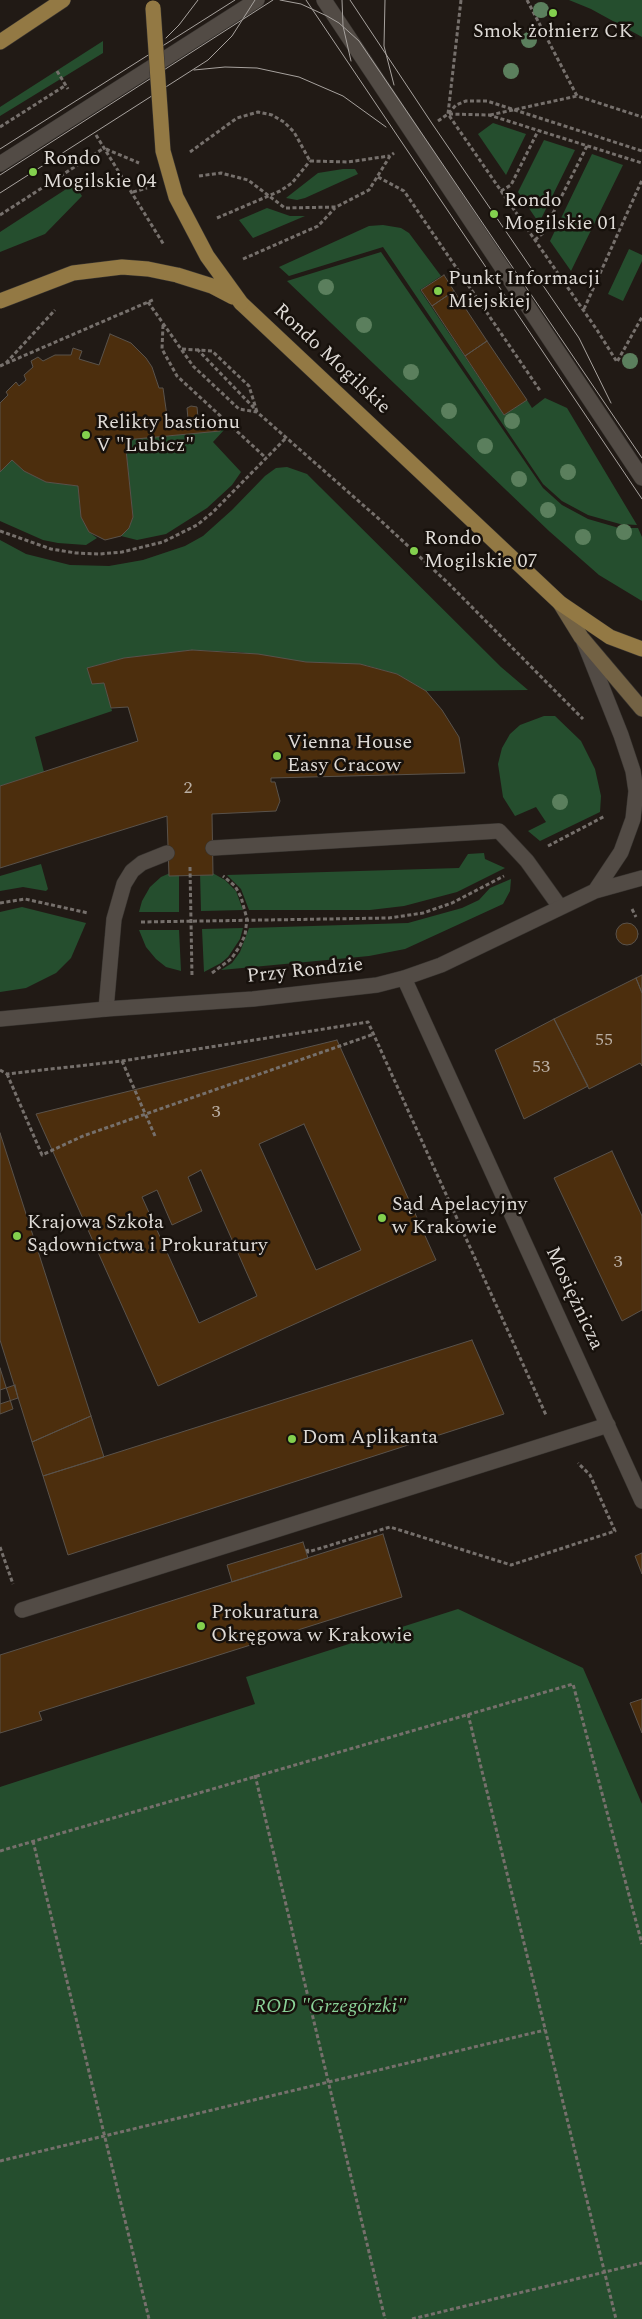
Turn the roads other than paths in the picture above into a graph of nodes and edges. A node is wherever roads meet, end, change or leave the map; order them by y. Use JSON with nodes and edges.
{"nodes":[{"id":1,"x":63,"y":0,"type":"edge"},
{"id":2,"x":257,"y":0,"type":"edge"},
{"id":3,"x":324,"y":0,"type":"edge"},
{"id":4,"x":152,"y":4,"type":"edge"},
{"id":5,"x":0,"y":42,"type":"edge"},
{"id":6,"x":0,"y":164,"type":"edge"},
{"id":7,"x":0,"y":301,"type":"edge"},
{"id":8,"x":241,"y":303,"type":"junction"},
{"id":9,"x":642,"y":478,"type":"edge"},
{"id":10,"x":560,"y":603,"type":"junction"},
{"id":11,"x":581,"y":637,"type":"junction"},
{"id":12,"x":642,"y":649,"type":"edge"},
{"id":13,"x":642,"y":710,"type":"edge"},
{"id":14,"x":213,"y":848,"type":"dead end"},
{"id":15,"x":167,"y":853,"type":"dead end"},
{"id":16,"x":642,"y":878,"type":"edge"},
{"id":17,"x":595,"y":891,"type":"junction"},
{"id":18,"x":560,"y":907,"type":"junction"},
{"id":19,"x":404,"y":978,"type":"junction"},
{"id":20,"x":106,"y":1009,"type":"junction"},
{"id":21,"x":0,"y":1020,"type":"edge"},
{"id":22,"x":608,"y":1426,"type":"junction"},
{"id":23,"x":642,"y":1501,"type":"edge"},
{"id":24,"x":22,"y":1610,"type":"dead end"}],
"edges":[{"from":1,"to":5,"type":"main road"},
{"from":2,"to":6,"type":"street"},
{"from":3,"to":9,"type":"street"},
{"from":4,"to":8,"type":"main road","name":"Rondo Mogilskie","bridge":true},
{"from":7,"to":8,"type":"main road","bridge":true},
{"from":8,"to":10,"type":"main road","name":"Rondo Mogilskie"},
{"from":10,"to":11,"type":"main road"},
{"from":10,"to":12,"type":"main road","name":"Rondo Mogilskie"},
{"from":11,"to":13,"type":"main road"},
{"from":11,"to":17,"type":"street"},
{"from":14,"to":18,"type":"street"},
{"from":15,"to":20,"type":"street"},
{"from":16,"to":17,"type":"street","name":"Przy Rondzie"},
{"from":17,"to":18,"type":"street","name":"Przy Rondzie"},
{"from":18,"to":19,"type":"street","name":"Przy Rondzie"},
{"from":19,"to":20,"type":"street","name":"Przy Rondzie"},
{"from":19,"to":22,"type":"street","name":"Mosiężnicza"},
{"from":20,"to":21,"type":"street","name":"Przy Rondzie"},
{"from":22,"to":23,"type":"street","name":"Mosiężnicza"},
{"from":22,"to":24,"type":"street"}]}
